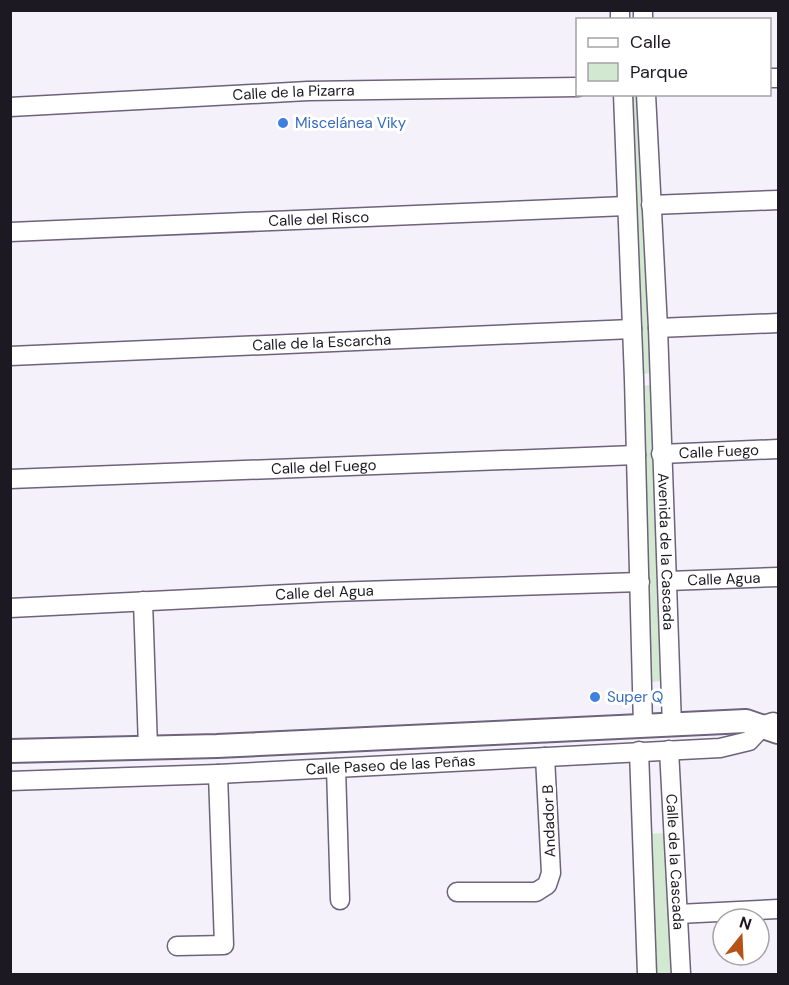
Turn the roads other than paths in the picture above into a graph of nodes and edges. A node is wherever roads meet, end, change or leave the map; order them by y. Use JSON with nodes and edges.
{"nodes":[{"id":1,"x":576,"y":87,"type":"edge"},
{"id":2,"x":623,"y":96,"type":"edge"},
{"id":3,"x":646,"y":96,"type":"edge"},
{"id":4,"x":10,"y":107,"type":"edge"},
{"id":5,"x":778,"y":200,"type":"edge"},
{"id":6,"x":651,"y":205,"type":"junction"},
{"id":7,"x":626,"y":206,"type":"junction"},
{"id":8,"x":10,"y":232,"type":"edge"},
{"id":9,"x":778,"y":323,"type":"edge"},
{"id":10,"x":658,"y":328,"type":"junction"},
{"id":11,"x":632,"y":329,"type":"junction"},
{"id":12,"x":10,"y":356,"type":"edge"},
{"id":13,"x":658,"y":377,"type":"junction"},
{"id":14,"x":634,"y":379,"type":"junction"},
{"id":15,"x":778,"y":449,"type":"edge"},
{"id":16,"x":661,"y":454,"type":"junction"},
{"id":17,"x":636,"y":455,"type":"junction"},
{"id":18,"x":10,"y":479,"type":"edge"},
{"id":19,"x":778,"y":577,"type":"edge"},
{"id":20,"x":668,"y":581,"type":"junction"},
{"id":21,"x":640,"y":582,"type":"junction"},
{"id":22,"x":143,"y":601,"type":"junction"},
{"id":23,"x":10,"y":608,"type":"edge"},
{"id":24,"x":642,"y":726,"type":"junction"},
{"id":25,"x":672,"y":726,"type":"junction"},
{"id":26,"x":774,"y":726,"type":"edge"},
{"id":27,"x":148,"y":748,"type":"junction"},
{"id":28,"x":669,"y":750,"type":"junction"},
{"id":29,"x":10,"y":751,"type":"edge"},
{"id":30,"x":639,"y":751,"type":"junction"},
{"id":31,"x":545,"y":757,"type":"junction"},
{"id":32,"x":336,"y":768,"type":"junction"},
{"id":33,"x":218,"y":774,"type":"junction"},
{"id":34,"x":10,"y":781,"type":"edge"},
{"id":35,"x":457,"y":892,"type":"dead end"},
{"id":36,"x":340,"y":900,"type":"dead end"},
{"id":37,"x":778,"y":909,"type":"edge"},
{"id":38,"x":678,"y":914,"type":"junction"},
{"id":39,"x":177,"y":946,"type":"dead end"},
{"id":40,"x":647,"y":975,"type":"edge"},
{"id":41,"x":681,"y":975,"type":"edge"}],
"edges":[{"from":1,"to":4,"type":"street","name":"Calle de la Pizarra"},
{"from":2,"to":7,"type":"street","name":"Avenida de la Cascada"},
{"from":3,"to":6,"type":"street","name":"Avenida de la Cascada"},
{"from":5,"to":6,"type":"street"},
{"from":6,"to":10,"type":"street","name":"Avenida de la Cascada"},
{"from":7,"to":8,"type":"street","name":"Calle del Risco"},
{"from":7,"to":11,"type":"street","name":"Avenida de la Cascada"},
{"from":9,"to":10,"type":"street"},
{"from":10,"to":13,"type":"street","name":"Avenida de la Cascada"},
{"from":11,"to":12,"type":"street","name":"Calle de la Escarcha"},
{"from":11,"to":14,"type":"street","name":"Avenida de la Cascada"},
{"from":13,"to":14,"type":"street"},
{"from":13,"to":16,"type":"street","name":"Avenida de la Cascada"},
{"from":14,"to":17,"type":"street","name":"Avenida de la Cascada"},
{"from":15,"to":16,"type":"street","name":"Calle Fuego"},
{"from":16,"to":20,"type":"street","name":"Avenida de la Cascada"},
{"from":17,"to":18,"type":"street","name":"Calle del Fuego"},
{"from":17,"to":21,"type":"street","name":"Avenida de la Cascada"},
{"from":19,"to":20,"type":"street","name":"Calle Agua"},
{"from":20,"to":25,"type":"street","name":"Avenida de la Cascada"},
{"from":21,"to":22,"type":"street","name":"Calle del Agua"},
{"from":21,"to":24,"type":"street","name":"Avenida de la Cascada"},
{"from":22,"to":23,"type":"street","name":"Calle del Agua"},
{"from":22,"to":27,"type":"street"},
{"from":24,"to":25,"type":"street","name":"Calle Paseo de las Peñas"},
{"from":24,"to":27,"type":"street","name":"Calle Paseo de las Peñas"},
{"from":25,"to":26,"type":"street","name":"Calle Paseo de las Peñas"},
{"from":26,"to":28,"type":"street","name":"Calle Paseo de las Peñas"},
{"from":27,"to":29,"type":"street","name":"Calle Paseo de las Peñas"},
{"from":28,"to":30,"type":"street","name":"Calle Paseo de las Peñas"},
{"from":28,"to":38,"type":"street","name":"Calle de la Cascada"},
{"from":30,"to":31,"type":"street","name":"Calle Paseo de las Peñas"},
{"from":30,"to":40,"type":"street","name":"Calle de la Cascada"},
{"from":31,"to":32,"type":"street","name":"Calle Paseo de las Peñas"},
{"from":31,"to":35,"type":"street","name":"Andador B"},
{"from":32,"to":33,"type":"street","name":"Calle Paseo de las Peñas"},
{"from":32,"to":36,"type":"street"},
{"from":33,"to":34,"type":"street","name":"Calle Paseo de las Peñas"},
{"from":33,"to":39,"type":"street"},
{"from":37,"to":38,"type":"street"},
{"from":38,"to":41,"type":"street","name":"Calle de la Cascada"}]}
